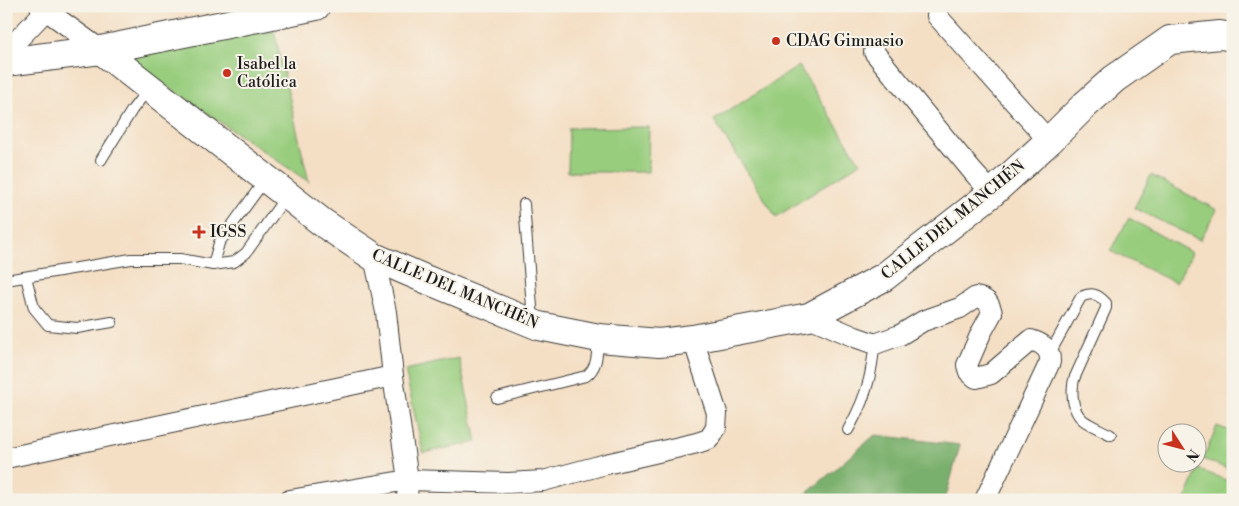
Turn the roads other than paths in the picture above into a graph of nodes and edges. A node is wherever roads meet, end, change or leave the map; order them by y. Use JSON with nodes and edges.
{"nodes":[{"id":1,"x":316,"y":6,"type":"edge"},
{"id":2,"x":45,"y":7,"type":"edge"},
{"id":3,"x":937,"y":16,"type":"dead end"},
{"id":4,"x":1233,"y":37,"type":"edge"},
{"id":5,"x":101,"y":50,"type":"junction"},
{"id":6,"x":6,"y":52,"type":"edge"},
{"id":7,"x":874,"y":52,"type":"dead end"},
{"id":8,"x":6,"y":62,"type":"edge"},
{"id":9,"x":149,"y":88,"type":"junction"},
{"id":10,"x":1050,"y":141,"type":"junction"},
{"id":11,"x":101,"y":160,"type":"dead end"},
{"id":12,"x":266,"y":178,"type":"junction"},
{"id":13,"x":992,"y":193,"type":"junction"},
{"id":14,"x":287,"y":195,"type":"junction"},
{"id":15,"x":524,"y":204,"type":"dead end"},
{"id":16,"x":374,"y":256,"type":"junction"},
{"id":17,"x":213,"y":265,"type":"junction"},
{"id":18,"x":26,"y":277,"type":"junction"},
{"id":19,"x":6,"y":280,"type":"edge"},
{"id":20,"x":808,"y":317,"type":"junction"},
{"id":21,"x":112,"y":322,"type":"dead end"},
{"id":22,"x":533,"y":324,"type":"junction"},
{"id":23,"x":598,"y":338,"type":"junction"},
{"id":24,"x":693,"y":339,"type":"junction"},
{"id":25,"x":875,"y":344,"type":"junction"},
{"id":26,"x":1050,"y":353,"type":"junction"},
{"id":27,"x":393,"y":376,"type":"junction"},
{"id":28,"x":497,"y":398,"type":"dead end"},
{"id":29,"x":848,"y":430,"type":"dead end"},
{"id":30,"x":1111,"y":435,"type":"dead end"},
{"id":31,"x":6,"y":458,"type":"edge"},
{"id":32,"x":408,"y":480,"type":"junction"},
{"id":33,"x":290,"y":500,"type":"edge"},
{"id":34,"x":407,"y":500,"type":"edge"},
{"id":35,"x":985,"y":500,"type":"edge"}],
"edges":[{"from":1,"to":5,"type":"street"},
{"from":2,"to":5,"type":"street"},
{"from":2,"to":6,"type":"street"},
{"from":3,"to":10,"type":"street"},
{"from":4,"to":10,"type":"street","name":"CALLE DEL MANCHÉN"},
{"from":5,"to":8,"type":"street"},
{"from":5,"to":9,"type":"street","name":"CALLE DEL MANCHÉN"},
{"from":7,"to":13,"type":"street"},
{"from":9,"to":11,"type":"lane"},
{"from":9,"to":12,"type":"street","name":"CALLE DEL MANCHÉN"},
{"from":10,"to":13,"type":"street","name":"CALLE DEL MANCHÉN"},
{"from":12,"to":14,"type":"street","name":"CALLE DEL MANCHÉN"},
{"from":12,"to":17,"type":"lane"},
{"from":13,"to":20,"type":"street","name":"CALLE DEL MANCHÉN"},
{"from":14,"to":16,"type":"street","name":"CALLE DEL MANCHÉN"},
{"from":14,"to":17,"type":"lane"},
{"from":15,"to":22,"type":"lane"},
{"from":16,"to":22,"type":"street","name":"CALLE DEL MANCHÉN"},
{"from":16,"to":27,"type":"street"},
{"from":17,"to":18,"type":"lane"},
{"from":18,"to":19,"type":"lane"},
{"from":18,"to":21,"type":"lane"},
{"from":20,"to":24,"type":"street","name":"CALLE DEL MANCHÉN"},
{"from":20,"to":25,"type":"street"},
{"from":22,"to":23,"type":"street","name":"CALLE DEL MANCHÉN"},
{"from":23,"to":24,"type":"street","name":"CALLE DEL MANCHÉN"},
{"from":23,"to":28,"type":"lane"},
{"from":24,"to":32,"type":"street"},
{"from":25,"to":26,"type":"street"},
{"from":25,"to":29,"type":"lane"},
{"from":26,"to":30,"type":"lane"},
{"from":26,"to":35,"type":"street"},
{"from":27,"to":31,"type":"street"},
{"from":27,"to":32,"type":"street"},
{"from":32,"to":33,"type":"street"},
{"from":32,"to":34,"type":"street"}]}
